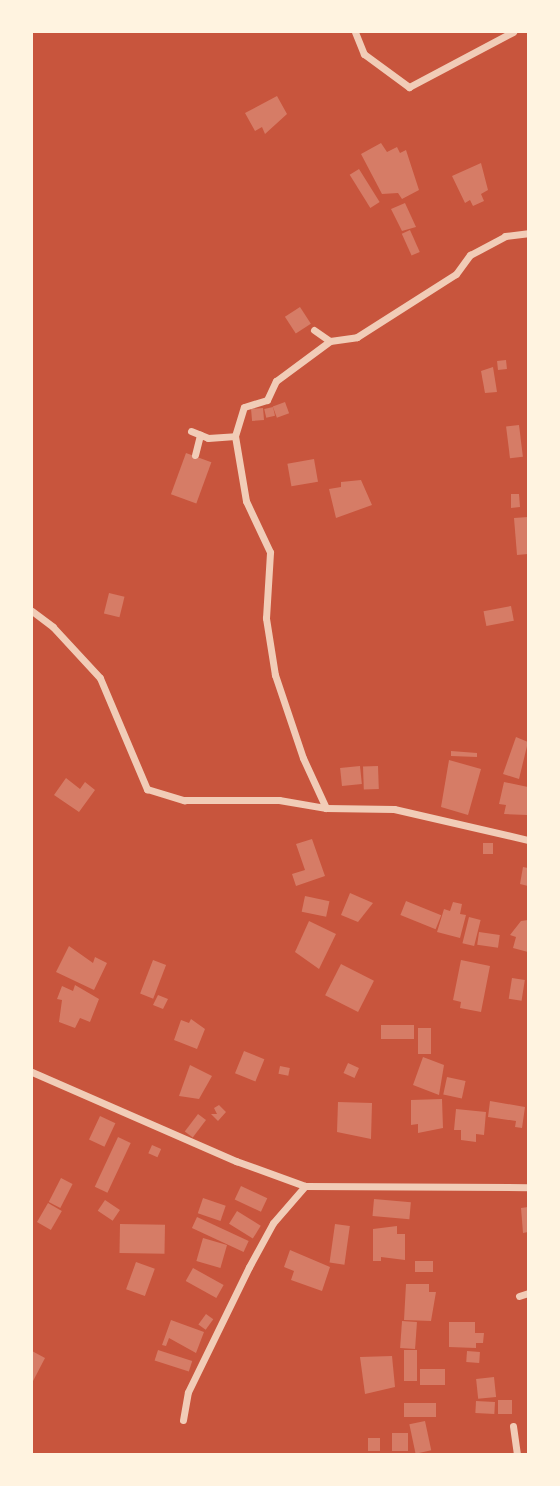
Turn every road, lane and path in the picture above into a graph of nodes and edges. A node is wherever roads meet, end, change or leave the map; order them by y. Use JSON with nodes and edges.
{"nodes":[{"id":1,"x":355,"y":32,"type":"edge"},
{"id":2,"x":513,"y":32,"type":"edge"},
{"id":3,"x":528,"y":233,"type":"edge"},
{"id":4,"x":314,"y":330,"type":"dead end"},
{"id":5,"x":330,"y":341,"type":"junction"},
{"id":6,"x":191,"y":431,"type":"dead end"},
{"id":7,"x":200,"y":435,"type":"junction"},
{"id":8,"x":235,"y":436,"type":"junction"},
{"id":9,"x":195,"y":455,"type":"dead end"},
{"id":10,"x":32,"y":611,"type":"edge"},
{"id":11,"x":326,"y":808,"type":"junction"},
{"id":12,"x":528,"y":840,"type":"edge"},
{"id":13,"x":32,"y":1072,"type":"edge"},
{"id":14,"x":305,"y":1186,"type":"junction"},
{"id":15,"x":528,"y":1187,"type":"edge"},
{"id":16,"x":528,"y":1293,"type":"edge"},
{"id":17,"x":519,"y":1296,"type":"dead end"},
{"id":18,"x":183,"y":1420,"type":"dead end"},
{"id":19,"x":513,"y":1426,"type":"dead end"},
{"id":20,"x":517,"y":1454,"type":"edge"}],
"edges":[{"from":1,"to":2,"type":"street"},
{"from":3,"to":5,"type":"street"},
{"from":4,"to":5,"type":"street"},
{"from":5,"to":8,"type":"street"},
{"from":6,"to":7,"type":"street"},
{"from":7,"to":8,"type":"street"},
{"from":7,"to":9,"type":"street"},
{"from":8,"to":11,"type":"street"},
{"from":10,"to":11,"type":"street"},
{"from":11,"to":12,"type":"street"},
{"from":13,"to":14,"type":"street"},
{"from":14,"to":15,"type":"street"},
{"from":14,"to":18,"type":"street"},
{"from":16,"to":17,"type":"street"},
{"from":19,"to":20,"type":"street"}]}
